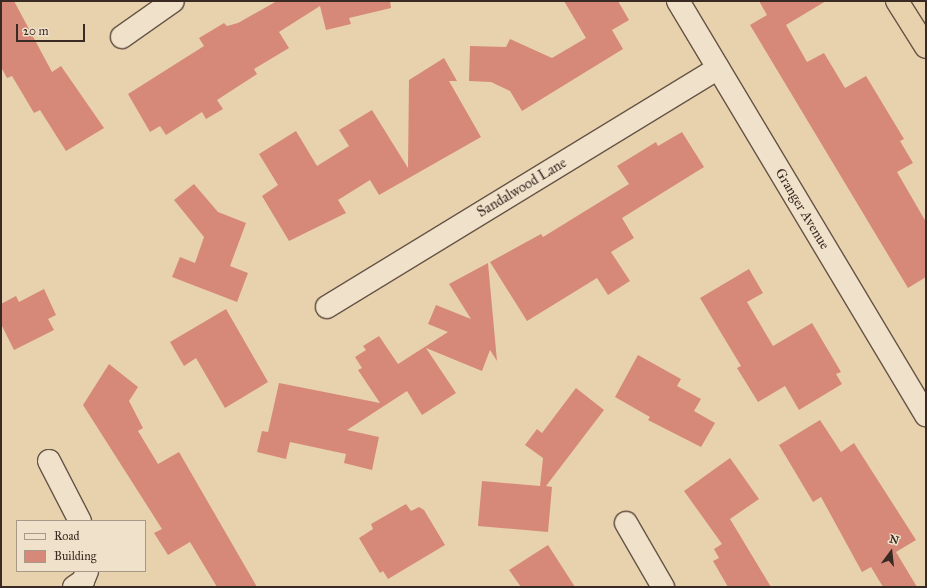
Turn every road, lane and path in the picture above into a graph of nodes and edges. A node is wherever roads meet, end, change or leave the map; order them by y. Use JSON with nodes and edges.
{"nodes":[{"id":1,"x":172,"y":1,"type":"edge"},
{"id":2,"x":678,"y":1,"type":"edge"},
{"id":3,"x":897,"y":1,"type":"edge"},
{"id":4,"x":122,"y":38,"type":"dead end"},
{"id":5,"x":926,"y":47,"type":"edge"},
{"id":6,"x":718,"y":68,"type":"junction"},
{"id":7,"x":327,"y":307,"type":"dead end"},
{"id":8,"x":926,"y":416,"type":"edge"},
{"id":9,"x":49,"y":461,"type":"dead end"},
{"id":10,"x":79,"y":520,"type":"edge"},
{"id":11,"x":626,"y":523,"type":"dead end"},
{"id":12,"x":87,"y":572,"type":"edge"},
{"id":13,"x":74,"y":587,"type":"edge"},
{"id":14,"x":663,"y":587,"type":"edge"}],
"edges":[{"from":1,"to":4,"type":"street"},
{"from":2,"to":6,"type":"street","name":"Granger Avenue"},
{"from":3,"to":5,"type":"highway"},
{"from":6,"to":7,"type":"street","name":"Sandalwood Lane"},
{"from":6,"to":8,"type":"street","name":"Granger Avenue"},
{"from":9,"to":10,"type":"street"},
{"from":11,"to":14,"type":"street"},
{"from":12,"to":13,"type":"street"}]}
